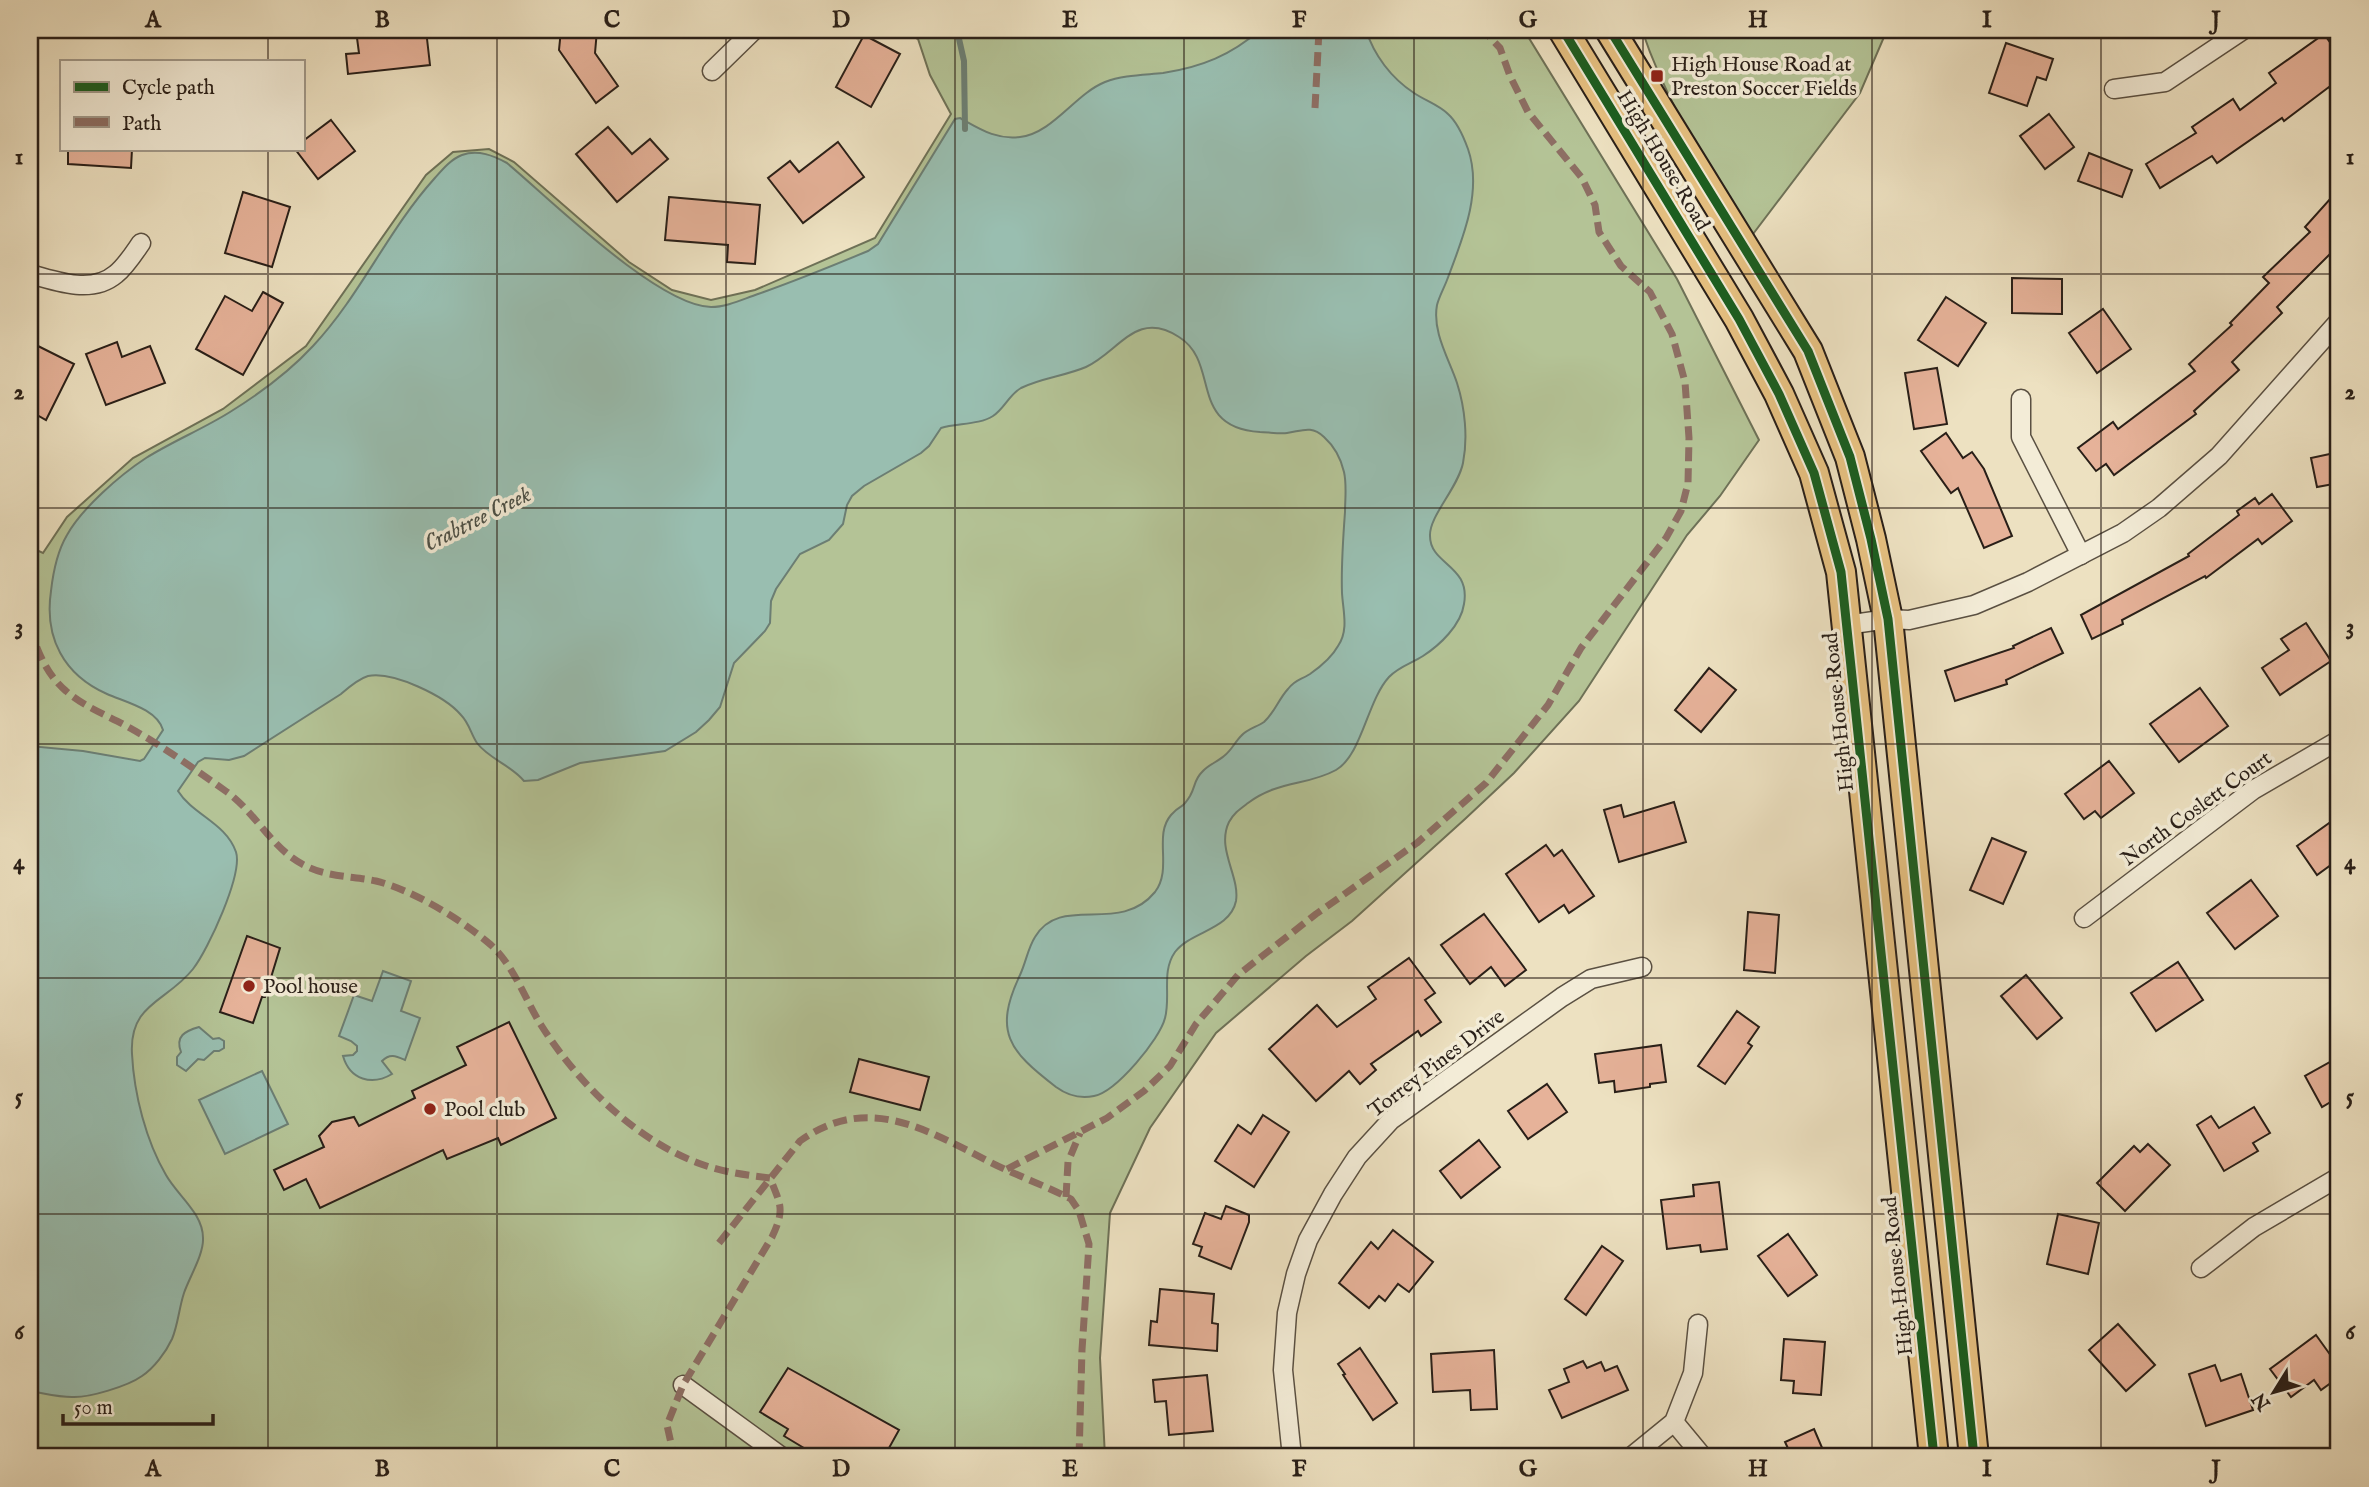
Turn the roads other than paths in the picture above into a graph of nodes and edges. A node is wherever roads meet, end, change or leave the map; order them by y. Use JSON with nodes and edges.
{"nodes":[{"id":1,"x":754,"y":30,"type":"edge"},
{"id":2,"x":1563,"y":30,"type":"edge"},
{"id":3,"x":1610,"y":30,"type":"edge"},
{"id":4,"x":2243,"y":30,"type":"edge"},
{"id":5,"x":712,"y":71,"type":"dead end"},
{"id":6,"x":2114,"y":89,"type":"dead end"},
{"id":7,"x":141,"y":243,"type":"dead end"},
{"id":8,"x":30,"y":274,"type":"edge"},
{"id":9,"x":2335,"y":333,"type":"edge"},
{"id":10,"x":2021,"y":399,"type":"dead end"},
{"id":11,"x":2081,"y":555,"type":"junction"},
{"id":12,"x":1888,"y":619,"type":"junction"},
{"id":13,"x":1846,"y":625,"type":"junction"},
{"id":14,"x":2339,"y":740,"type":"edge"},
{"id":15,"x":2084,"y":918,"type":"dead end"},
{"id":16,"x":1642,"y":967,"type":"dead end"},
{"id":17,"x":2339,"y":1177,"type":"edge"},
{"id":18,"x":2202,"y":1268,"type":"dead end"},
{"id":19,"x":1698,"y":1324,"type":"dead end"},
{"id":20,"x":683,"y":1385,"type":"dead end"},
{"id":21,"x":1674,"y":1422,"type":"junction"},
{"id":22,"x":782,"y":1457,"type":"edge"},
{"id":23,"x":1292,"y":1457,"type":"edge"},
{"id":24,"x":1634,"y":1457,"type":"edge"},
{"id":25,"x":1703,"y":1457,"type":"edge"},
{"id":26,"x":1934,"y":1457,"type":"edge"},
{"id":27,"x":1974,"y":1457,"type":"edge"}],
"edges":[{"from":1,"to":5,"type":"street"},
{"from":2,"to":13,"type":"main road","name":"High House Road"},
{"from":3,"to":12,"type":"main road","name":"High House Road"},
{"from":4,"to":6,"type":"street"},
{"from":7,"to":8,"type":"street"},
{"from":9,"to":11,"type":"street"},
{"from":10,"to":11,"type":"street"},
{"from":11,"to":12,"type":"street"},
{"from":12,"to":13,"type":"street"},
{"from":12,"to":27,"type":"main road","name":"High House Road"},
{"from":13,"to":26,"type":"main road","name":"High House Road"},
{"from":14,"to":15,"type":"street","name":"North Coslett Court"},
{"from":16,"to":23,"type":"street","name":"Torrey Pines Drive"},
{"from":17,"to":18,"type":"street"},
{"from":19,"to":21,"type":"street"},
{"from":20,"to":22,"type":"street"},
{"from":21,"to":24,"type":"street"},
{"from":21,"to":25,"type":"street"}]}
